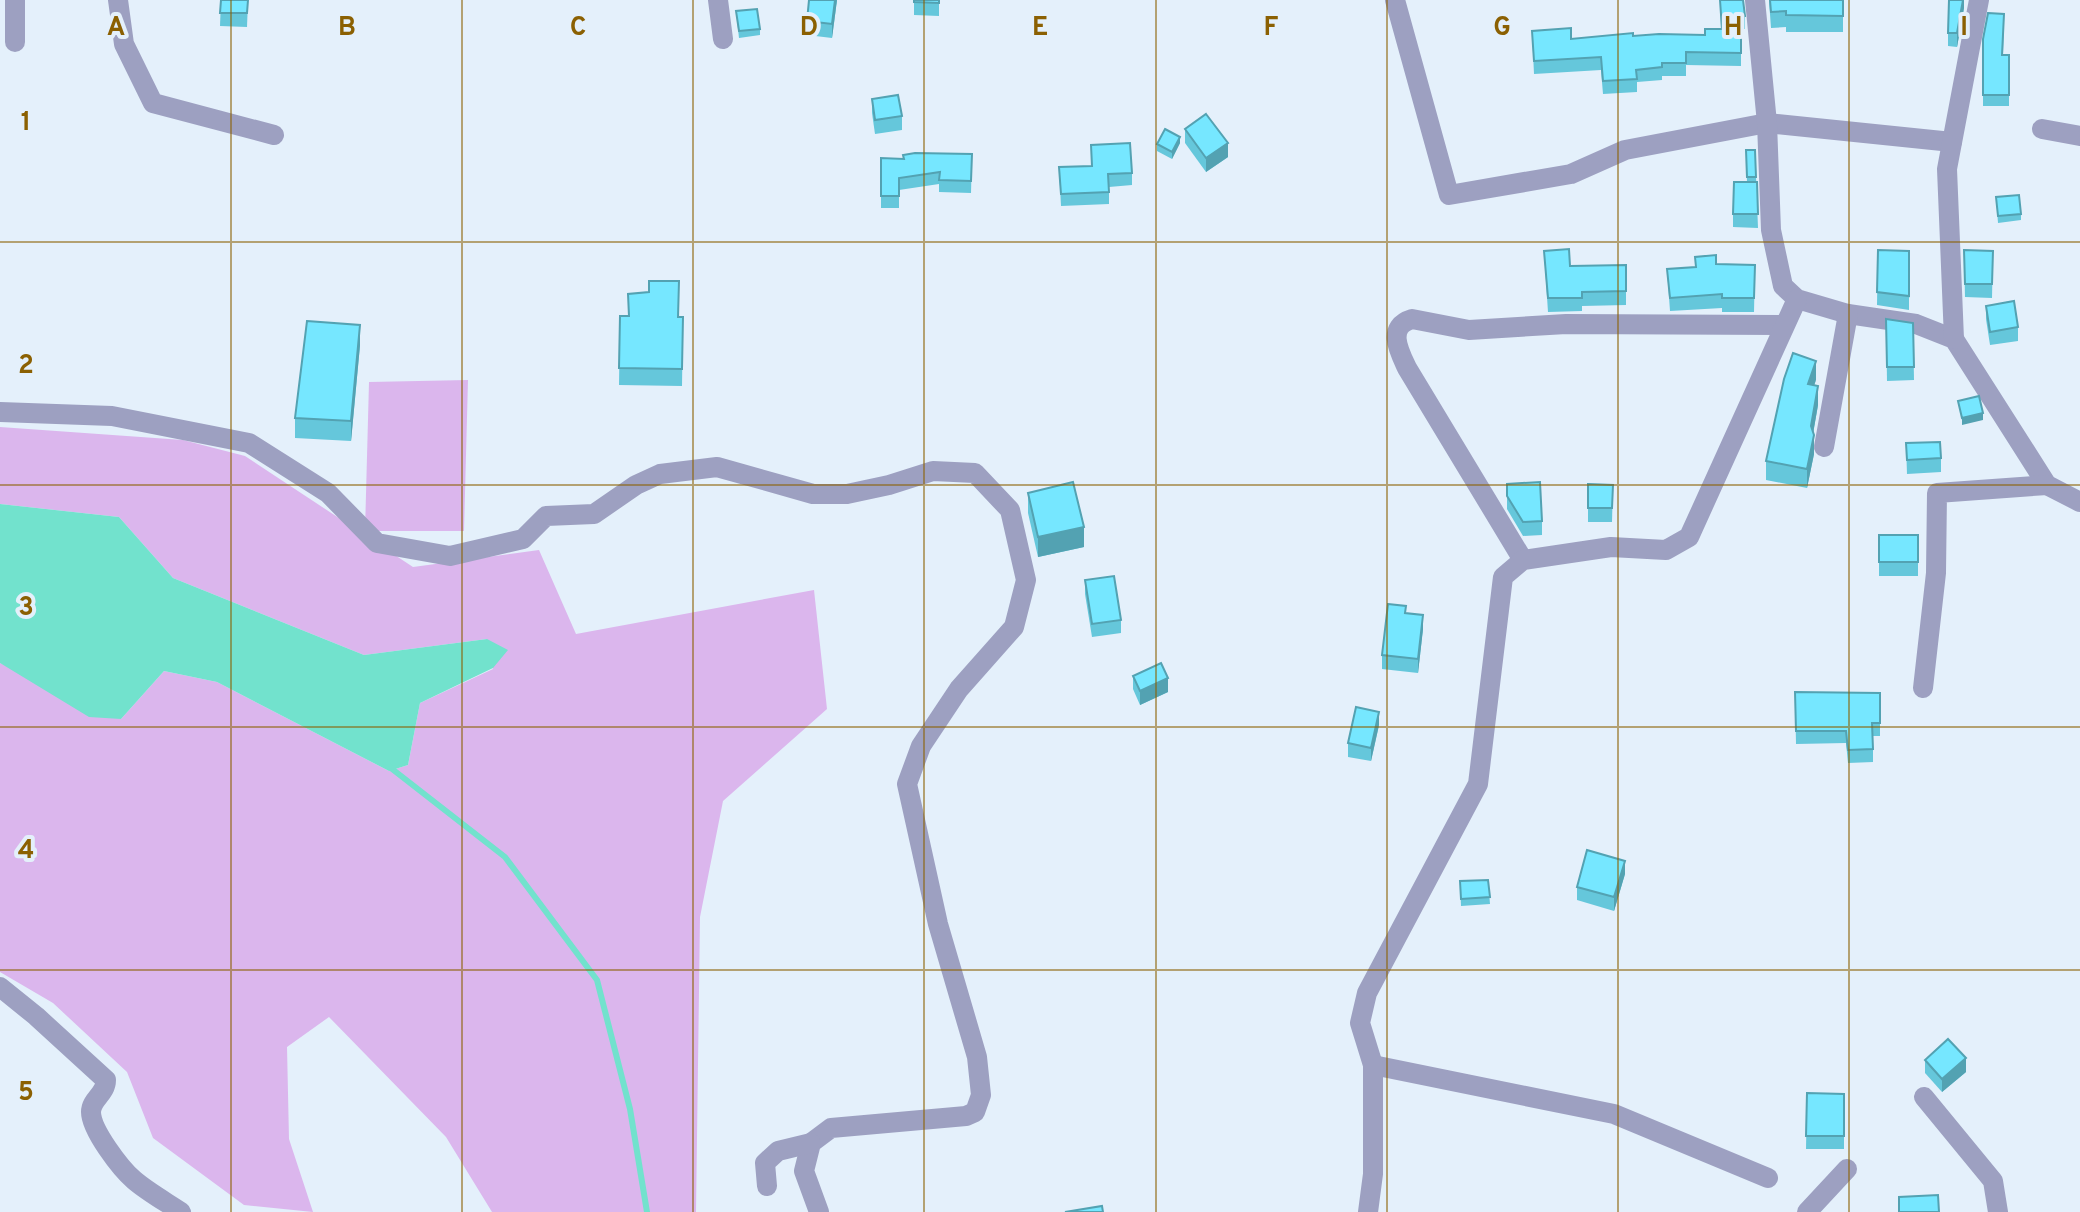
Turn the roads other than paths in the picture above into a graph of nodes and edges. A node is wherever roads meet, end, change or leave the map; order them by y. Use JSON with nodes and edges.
{"nodes":[{"id":1,"x":15,"y":0,"type":"edge"},
{"id":2,"x":118,"y":0,"type":"edge"},
{"id":3,"x":718,"y":0,"type":"edge"},
{"id":4,"x":1395,"y":0,"type":"edge"},
{"id":5,"x":1755,"y":0,"type":"edge"},
{"id":6,"x":1979,"y":0,"type":"edge"},
{"id":7,"x":723,"y":39,"type":"dead end"},
{"id":8,"x":15,"y":42,"type":"dead end"},
{"id":9,"x":1767,"y":123,"type":"junction"},
{"id":10,"x":2042,"y":129,"type":"dead end"},
{"id":11,"x":274,"y":135,"type":"dead end"},
{"id":12,"x":2080,"y":136,"type":"edge"},
{"id":13,"x":1952,"y":142,"type":"junction"},
{"id":14,"x":1797,"y":299,"type":"junction"},
{"id":15,"x":1848,"y":314,"type":"junction"},
{"id":16,"x":1784,"y":325,"type":"junction"},
{"id":17,"x":1954,"y":339,"type":"junction"},
{"id":18,"x":0,"y":412,"type":"edge"},
{"id":19,"x":1824,"y":447,"type":"dead end"},
{"id":20,"x":2047,"y":485,"type":"junction"},
{"id":21,"x":2080,"y":502,"type":"edge"},
{"id":22,"x":1523,"y":560,"type":"junction"},
{"id":23,"x":1923,"y":688,"type":"dead end"},
{"id":24,"x":0,"y":987,"type":"edge"},
{"id":25,"x":1373,"y":1065,"type":"junction"},
{"id":26,"x":1924,"y":1097,"type":"dead end"},
{"id":27,"x":811,"y":1143,"type":"junction"},
{"id":28,"x":1847,"y":1169,"type":"dead end"},
{"id":29,"x":1768,"y":1178,"type":"dead end"},
{"id":30,"x":767,"y":1186,"type":"dead end"},
{"id":31,"x":181,"y":1212,"type":"edge"},
{"id":32,"x":819,"y":1212,"type":"edge"},
{"id":33,"x":1368,"y":1212,"type":"edge"},
{"id":34,"x":1807,"y":1212,"type":"edge"},
{"id":35,"x":1998,"y":1212,"type":"edge"}],
"edges":[{"from":1,"to":8,"type":"street"},
{"from":2,"to":11,"type":"street"},
{"from":3,"to":7,"type":"street"},
{"from":4,"to":9,"type":"street"},
{"from":5,"to":9,"type":"street"},
{"from":6,"to":13,"type":"street"},
{"from":9,"to":13,"type":"street"},
{"from":9,"to":14,"type":"street"},
{"from":10,"to":12,"type":"street"},
{"from":13,"to":17,"type":"street"},
{"from":14,"to":15,"type":"street"},
{"from":14,"to":16,"type":"street"},
{"from":15,"to":17,"type":"street"},
{"from":15,"to":19,"type":"street"},
{"from":16,"to":22,"type":"street"},
{"from":16,"to":22,"type":"street"},
{"from":17,"to":20,"type":"street"},
{"from":18,"to":27,"type":"street"},
{"from":20,"to":21,"type":"street"},
{"from":20,"to":23,"type":"street"},
{"from":22,"to":25,"type":"street"},
{"from":24,"to":31,"type":"street"},
{"from":25,"to":29,"type":"street"},
{"from":25,"to":33,"type":"street"},
{"from":26,"to":35,"type":"street"},
{"from":27,"to":30,"type":"street"},
{"from":27,"to":32,"type":"street"},
{"from":28,"to":34,"type":"street"}]}
